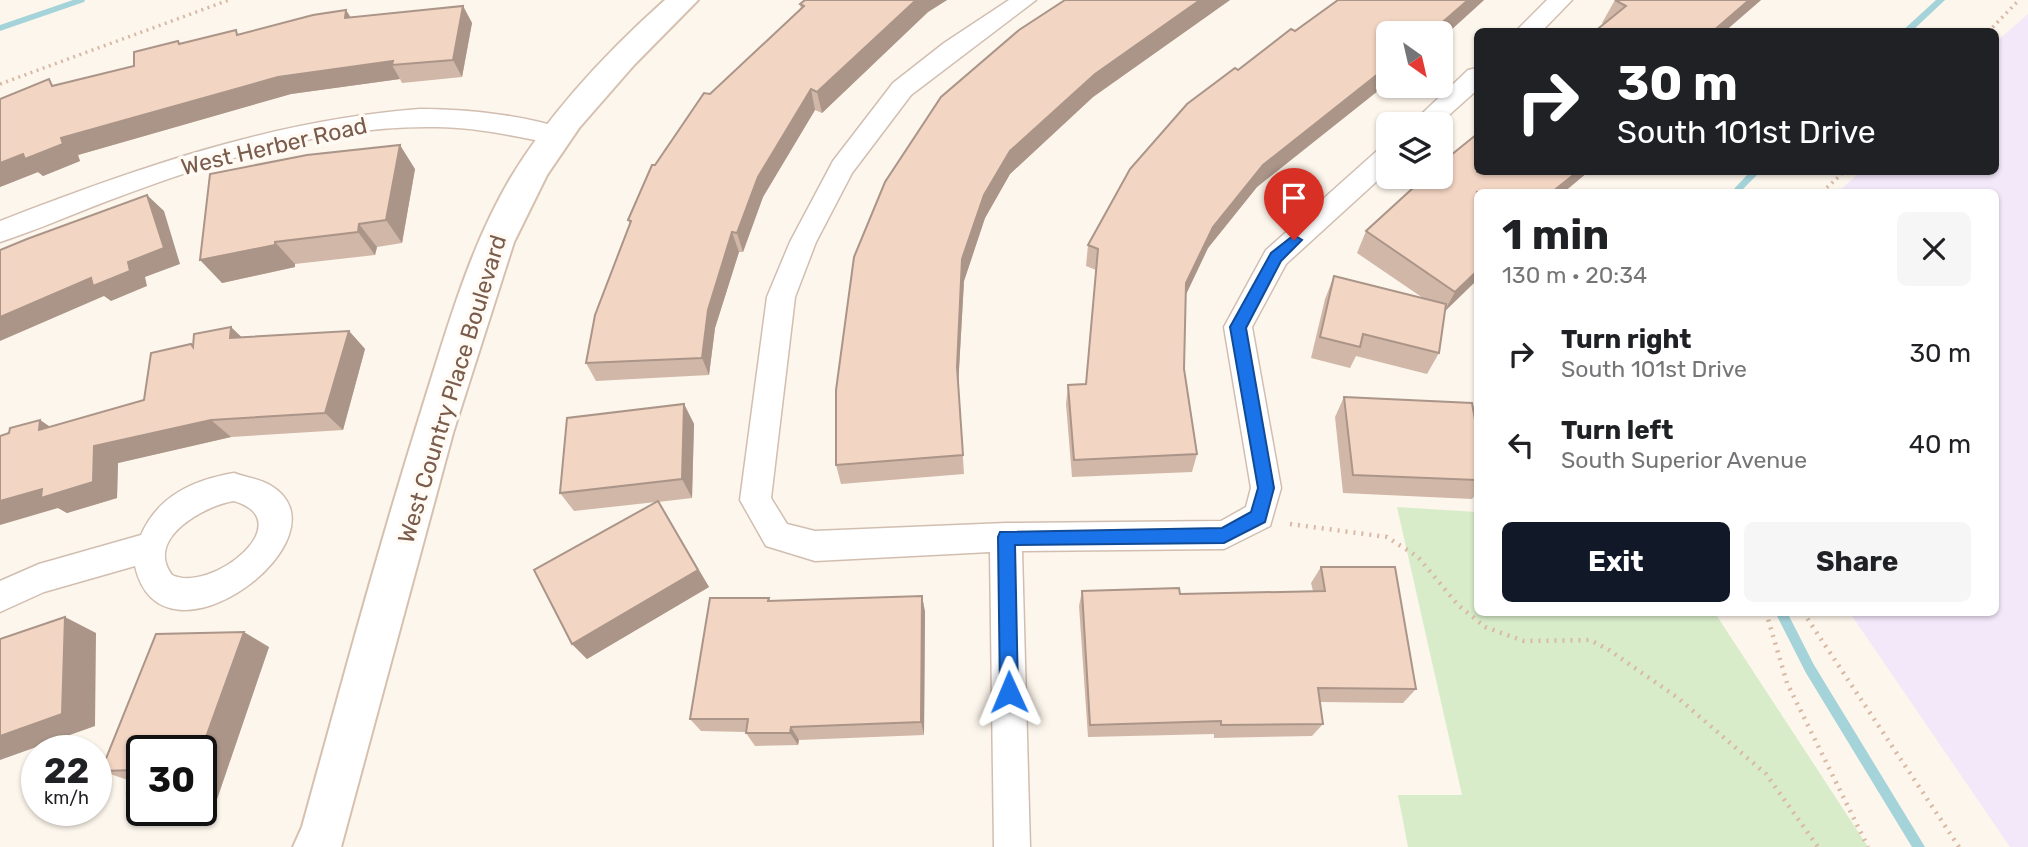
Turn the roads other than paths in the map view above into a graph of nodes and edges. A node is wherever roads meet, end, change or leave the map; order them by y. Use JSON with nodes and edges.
{"nodes":[{"id":1,"x":683,"y":0,"type":"edge"},
{"id":2,"x":1025,"y":0,"type":"edge"},
{"id":3,"x":1561,"y":0,"type":"edge"},
{"id":4,"x":1530,"y":28,"type":"edge"},
{"id":5,"x":1474,"y":79,"type":"edge"},
{"id":6,"x":1436,"y":112,"type":"edge"},
{"id":7,"x":557,"y":135,"type":"junction"},
{"id":8,"x":1376,"y":167,"type":"edge"},
{"id":9,"x":0,"y":232,"type":"edge"},
{"id":10,"x":1006,"y":537,"type":"junction"},
{"id":11,"x":150,"y":547,"type":"dead end"},
{"id":12,"x":0,"y":597,"type":"edge"},
{"id":13,"x":321,"y":842,"type":"edge"},
{"id":14,"x":1012,"y":847,"type":"edge"}],
"edges":[{"from":1,"to":7,"type":"street","name":"West Country Place Boulevard"},
{"from":2,"to":10,"type":"street"},
{"from":3,"to":4,"type":"street"},
{"from":5,"to":6,"type":"street"},
{"from":7,"to":9,"type":"street","name":"West Herber Road"},
{"from":7,"to":13,"type":"street","name":"West Country Place Boulevard"},
{"from":8,"to":10,"type":"street"},
{"from":10,"to":14,"type":"street"},
{"from":11,"to":12,"type":"street"}]}
